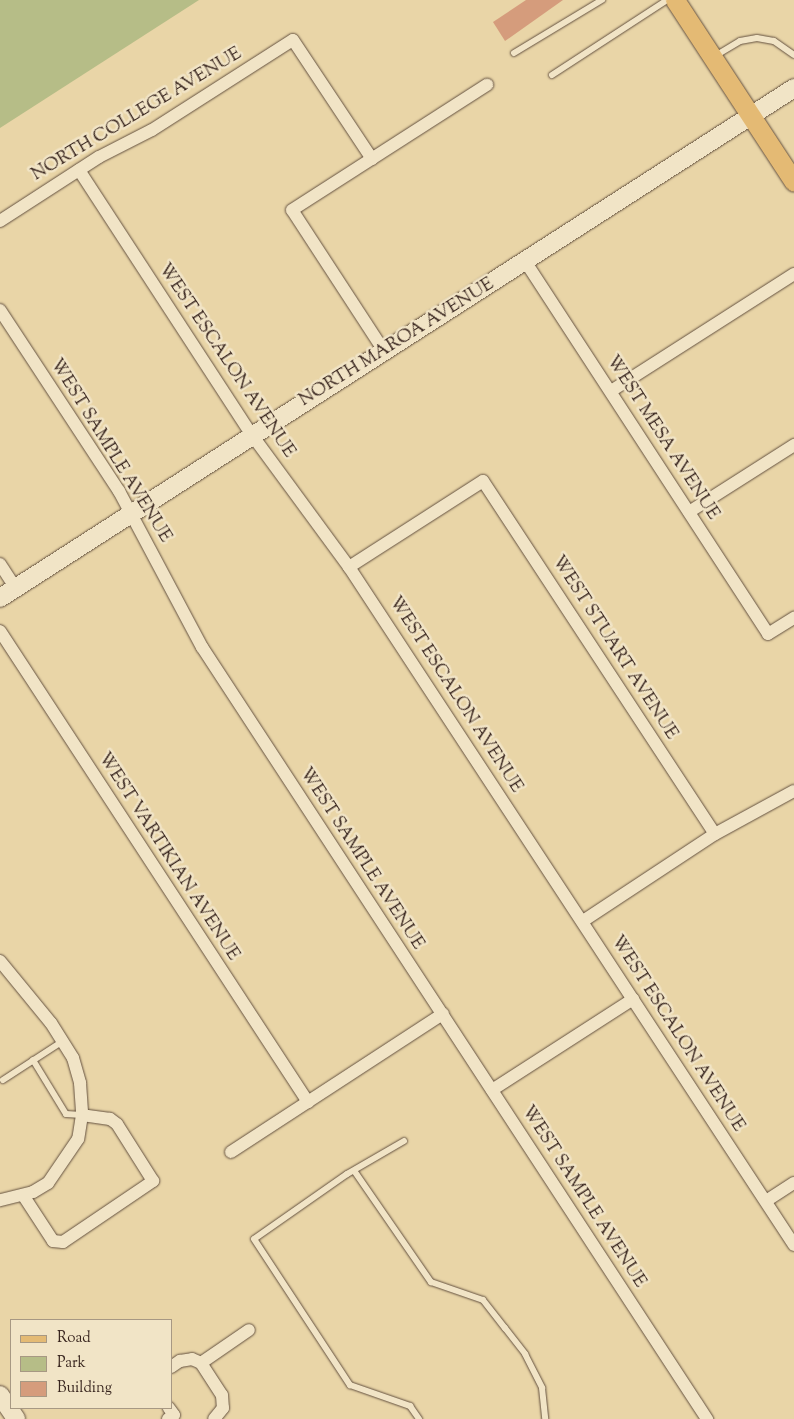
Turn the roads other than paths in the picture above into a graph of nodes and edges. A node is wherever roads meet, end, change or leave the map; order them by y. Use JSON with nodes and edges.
{"nodes":[{"id":1,"x":602,"y":0,"type":"edge"},
{"id":2,"x":667,"y":0,"type":"edge"},
{"id":3,"x":676,"y":0,"type":"edge"},
{"id":4,"x":514,"y":53,"type":"dead end"},
{"id":5,"x":794,"y":55,"type":"edge"},
{"id":6,"x":713,"y":57,"type":"junction"},
{"id":7,"x":552,"y":75,"type":"dead end"},
{"id":8,"x":487,"y":85,"type":"dead end"},
{"id":9,"x":794,"y":88,"type":"edge"},
{"id":10,"x":751,"y":116,"type":"junction"},
{"id":11,"x":372,"y":159,"type":"junction"},
{"id":12,"x":79,"y":170,"type":"junction"},
{"id":13,"x":794,"y":182,"type":"edge"},
{"id":14,"x":0,"y":221,"type":"edge"},
{"id":15,"x":525,"y":261,"type":"junction"},
{"id":16,"x":794,"y":274,"type":"edge"},
{"id":17,"x":0,"y":310,"type":"edge"},
{"id":18,"x":384,"y":351,"type":"junction"},
{"id":19,"x":611,"y":391,"type":"junction"},
{"id":20,"x":252,"y":434,"type":"junction"},
{"id":21,"x":794,"y":445,"type":"edge"},
{"id":22,"x":689,"y":512,"type":"junction"},
{"id":23,"x":132,"y":513,"type":"junction"},
{"id":24,"x":0,"y":564,"type":"edge"},
{"id":25,"x":349,"y":567,"type":"junction"},
{"id":26,"x":15,"y":588,"type":"junction"},
{"id":27,"x":0,"y":598,"type":"edge"},
{"id":28,"x":794,"y":618,"type":"edge"},
{"id":29,"x":0,"y":631,"type":"edge"},
{"id":30,"x":794,"y":791,"type":"edge"},
{"id":31,"x":715,"y":834,"type":"junction"},
{"id":32,"x":583,"y":921,"type":"junction"},
{"id":33,"x":0,"y":961,"type":"edge"},
{"id":34,"x":633,"y":999,"type":"junction"},
{"id":35,"x":443,"y":1014,"type":"junction"},
{"id":36,"x":62,"y":1041,"type":"junction"},
{"id":37,"x":32,"y":1060,"type":"junction"},
{"id":38,"x":2,"y":1080,"type":"dead end"},
{"id":39,"x":492,"y":1090,"type":"junction"},
{"id":40,"x":308,"y":1102,"type":"junction"},
{"id":41,"x":82,"y":1115,"type":"junction"},
{"id":42,"x":404,"y":1141,"type":"dead end"},
{"id":43,"x":231,"y":1152,"type":"dead end"},
{"id":44,"x":355,"y":1172,"type":"junction"},
{"id":45,"x":794,"y":1183,"type":"edge"},
{"id":46,"x":23,"y":1195,"type":"junction"},
{"id":47,"x":0,"y":1200,"type":"edge"},
{"id":48,"x":766,"y":1201,"type":"junction"},
{"id":49,"x":794,"y":1245,"type":"edge"},
{"id":50,"x":249,"y":1330,"type":"dead end"},
{"id":51,"x":201,"y":1363,"type":"junction"},
{"id":52,"x":172,"y":1367,"type":"edge"},
{"id":53,"x":0,"y":1395,"type":"edge"},
{"id":54,"x":220,"y":1416,"type":"edge"},
{"id":55,"x":16,"y":1419,"type":"edge"},
{"id":56,"x":419,"y":1419,"type":"edge"},
{"id":57,"x":545,"y":1419,"type":"edge"},
{"id":58,"x":707,"y":1419,"type":"edge"}],
"edges":[{"from":1,"to":4,"type":"lane"},
{"from":2,"to":7,"type":"lane"},
{"from":3,"to":6,"type":"main road"},
{"from":5,"to":6,"type":"lane"},
{"from":6,"to":10,"type":"main road"},
{"from":8,"to":11,"type":"street"},
{"from":9,"to":10,"type":"main road","name":"NORTH MAROA AVENUE"},
{"from":10,"to":13,"type":"main road"},
{"from":10,"to":15,"type":"main road","name":"NORTH MAROA AVENUE"},
{"from":11,"to":12,"type":"street","name":"NORTH COLLEGE AVENUE"},
{"from":11,"to":18,"type":"street"},
{"from":12,"to":14,"type":"street","name":"NORTH COLLEGE AVENUE"},
{"from":12,"to":20,"type":"street","name":"WEST ESCALON AVENUE"},
{"from":15,"to":18,"type":"main road","name":"NORTH MAROA AVENUE"},
{"from":15,"to":19,"type":"street","name":"WEST MESA AVENUE"},
{"from":16,"to":19,"type":"street"},
{"from":17,"to":23,"type":"street","name":"WEST SAMPLE AVENUE"},
{"from":18,"to":20,"type":"main road","name":"NORTH MAROA AVENUE"},
{"from":19,"to":22,"type":"street","name":"WEST MESA AVENUE"},
{"from":20,"to":23,"type":"main road","name":"NORTH MAROA AVENUE"},
{"from":20,"to":25,"type":"street","name":"WEST ESCALON AVENUE"},
{"from":21,"to":22,"type":"street"},
{"from":22,"to":28,"type":"street","name":"WEST MESA AVENUE"},
{"from":23,"to":26,"type":"main road","name":"NORTH MAROA AVENUE"},
{"from":23,"to":35,"type":"street","name":"WEST SAMPLE AVENUE"},
{"from":24,"to":26,"type":"street"},
{"from":25,"to":31,"type":"street","name":"WEST STUART AVENUE"},
{"from":25,"to":32,"type":"street","name":"WEST ESCALON AVENUE"},
{"from":26,"to":27,"type":"main road","name":"NORTH MAROA AVENUE"},
{"from":29,"to":40,"type":"street","name":"WEST VARTIKIAN AVENUE"},
{"from":30,"to":31,"type":"street"},
{"from":31,"to":32,"type":"street"},
{"from":32,"to":34,"type":"street","name":"WEST ESCALON AVENUE"},
{"from":33,"to":36,"type":"street"},
{"from":34,"to":39,"type":"street"},
{"from":34,"to":48,"type":"street","name":"WEST ESCALON AVENUE"},
{"from":35,"to":39,"type":"street","name":"WEST SAMPLE AVENUE"},
{"from":35,"to":40,"type":"street"},
{"from":36,"to":37,"type":"lane"},
{"from":36,"to":41,"type":"street"},
{"from":37,"to":38,"type":"lane"},
{"from":37,"to":41,"type":"lane"},
{"from":39,"to":58,"type":"street","name":"WEST SAMPLE AVENUE"},
{"from":40,"to":43,"type":"street"},
{"from":41,"to":46,"type":"street"},
{"from":41,"to":46,"type":"street"},
{"from":42,"to":44,"type":"lane"},
{"from":44,"to":56,"type":"lane"},
{"from":44,"to":57,"type":"lane"},
{"from":45,"to":48,"type":"street"},
{"from":46,"to":47,"type":"street"},
{"from":48,"to":49,"type":"street","name":"WEST ESCALON AVENUE"},
{"from":50,"to":51,"type":"street"},
{"from":51,"to":52,"type":"street"},
{"from":51,"to":54,"type":"street"},
{"from":53,"to":55,"type":"main road"}]}
